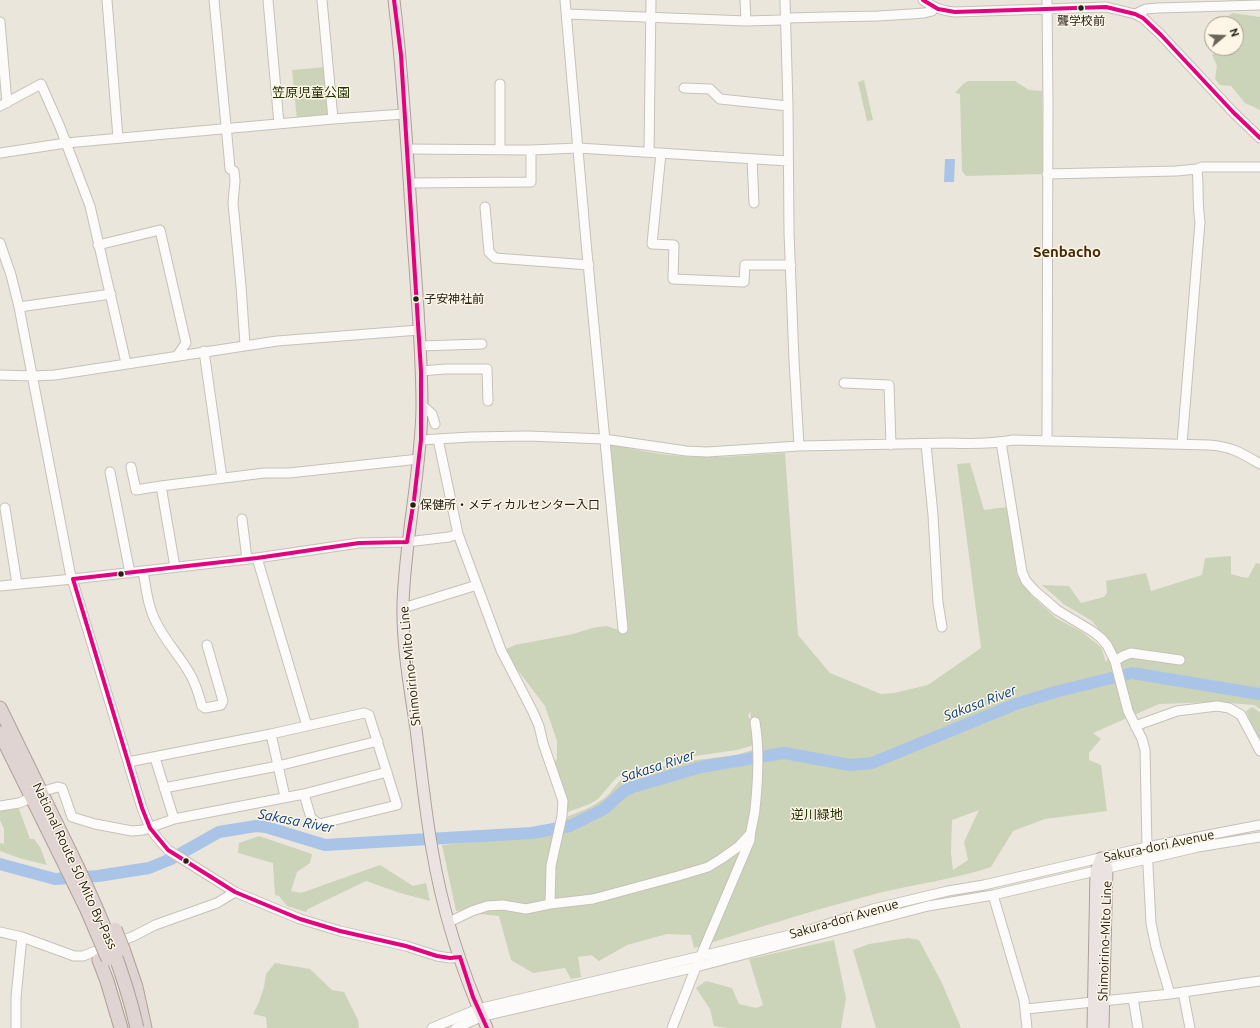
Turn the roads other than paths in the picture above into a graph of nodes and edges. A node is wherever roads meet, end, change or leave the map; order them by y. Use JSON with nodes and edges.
{"nodes":[{"id":1,"x":107,"y":0,"type":"edge"},
{"id":2,"x":214,"y":0,"type":"edge"},
{"id":3,"x":268,"y":0,"type":"edge"},
{"id":4,"x":322,"y":0,"type":"edge"},
{"id":5,"x":394,"y":0,"type":"edge"},
{"id":6,"x":565,"y":0,"type":"edge"},
{"id":7,"x":651,"y":0,"type":"edge"},
{"id":8,"x":745,"y":0,"type":"edge"},
{"id":9,"x":785,"y":0,"type":"edge"},
{"id":10,"x":923,"y":0,"type":"edge"},
{"id":11,"x":1047,"y":4,"type":"edge"},
{"id":12,"x":1159,"y":4,"type":"edge"},
{"id":13,"x":1260,"y":5,"type":"edge"},
{"id":14,"x":934,"y":8,"type":"junction"},
{"id":15,"x":567,"y":14,"type":"junction"},
{"id":16,"x":1135,"y":14,"type":"junction"},
{"id":17,"x":650,"y":18,"type":"junction"},
{"id":18,"x":785,"y":19,"type":"junction"},
{"id":19,"x":746,"y":21,"type":"junction"},
{"id":20,"x":0,"y":22,"type":"edge"},
{"id":21,"x":500,"y":84,"type":"dead end"},
{"id":22,"x":684,"y":88,"type":"dead end"},
{"id":23,"x":4,"y":105,"type":"edge"},
{"id":24,"x":788,"y":106,"type":"junction"},
{"id":25,"x":404,"y":114,"type":"junction"},
{"id":26,"x":333,"y":119,"type":"junction"},
{"id":27,"x":279,"y":124,"type":"junction"},
{"id":28,"x":226,"y":129,"type":"junction"},
{"id":29,"x":118,"y":138,"type":"junction"},
{"id":30,"x":1260,"y":138,"type":"edge"},
{"id":31,"x":66,"y":142,"type":"junction"},
{"id":32,"x":578,"y":148,"type":"junction"},
{"id":33,"x":407,"y":149,"type":"junction"},
{"id":34,"x":500,"y":149,"type":"junction"},
{"id":35,"x":531,"y":150,"type":"junction"},
{"id":36,"x":649,"y":152,"type":"junction"},
{"id":37,"x":0,"y":153,"type":"edge"},
{"id":38,"x":661,"y":153,"type":"junction"},
{"id":39,"x":752,"y":159,"type":"junction"},
{"id":40,"x":788,"y":161,"type":"junction"},
{"id":41,"x":1260,"y":167,"type":"edge"},
{"id":42,"x":1197,"y":168,"type":"junction"},
{"id":43,"x":1047,"y":174,"type":"junction"},
{"id":44,"x":409,"y":183,"type":"junction"},
{"id":45,"x":754,"y":203,"type":"dead end"},
{"id":46,"x":485,"y":207,"type":"dead end"},
{"id":47,"x":0,"y":243,"type":"edge"},
{"id":48,"x":98,"y":245,"type":"junction"},
{"id":49,"x":589,"y":265,"type":"junction"},
{"id":50,"x":791,"y":265,"type":"junction"},
{"id":51,"x":111,"y":294,"type":"junction"},
{"id":52,"x":19,"y":307,"type":"junction"},
{"id":53,"x":419,"y":330,"type":"junction"},
{"id":54,"x":482,"y":344,"type":"dead end"},
{"id":55,"x":246,"y":345,"type":"junction"},
{"id":56,"x":420,"y":346,"type":"junction"},
{"id":57,"x":204,"y":352,"type":"junction"},
{"id":58,"x":177,"y":356,"type":"junction"},
{"id":59,"x":126,"y":363,"type":"junction"},
{"id":60,"x":421,"y":371,"type":"junction"},
{"id":61,"x":0,"y":375,"type":"edge"},
{"id":62,"x":33,"y":376,"type":"junction"},
{"id":63,"x":844,"y":383,"type":"dead end"},
{"id":64,"x":488,"y":401,"type":"dead end"},
{"id":65,"x":422,"y":404,"type":"junction"},
{"id":66,"x":435,"y":424,"type":"dead end"},
{"id":67,"x":438,"y":439,"type":"junction"},
{"id":68,"x":604,"y":439,"type":"junction"},
{"id":69,"x":421,"y":440,"type":"junction"},
{"id":70,"x":1047,"y":440,"type":"junction"},
{"id":71,"x":1001,"y":442,"type":"junction"},
{"id":72,"x":891,"y":444,"type":"junction"},
{"id":73,"x":926,"y":444,"type":"junction"},
{"id":74,"x":1182,"y":444,"type":"junction"},
{"id":75,"x":799,"y":446,"type":"junction"},
{"id":76,"x":419,"y":459,"type":"junction"},
{"id":77,"x":1260,"y":464,"type":"edge"},
{"id":78,"x":131,"y":467,"type":"dead end"},
{"id":79,"x":110,"y":472,"type":"dead end"},
{"id":80,"x":222,"y":478,"type":"junction"},
{"id":81,"x":161,"y":486,"type":"junction"},
{"id":82,"x":5,"y":508,"type":"dead end"},
{"id":83,"x":242,"y":519,"type":"dead end"},
{"id":84,"x":458,"y":534,"type":"junction"},
{"id":85,"x":407,"y":542,"type":"junction"},
{"id":86,"x":257,"y":558,"type":"junction"},
{"id":87,"x":247,"y":559,"type":"junction"},
{"id":88,"x":174,"y":567,"type":"junction"},
{"id":89,"x":143,"y":571,"type":"junction"},
{"id":90,"x":130,"y":573,"type":"junction"},
{"id":91,"x":73,"y":580,"type":"junction"},
{"id":92,"x":17,"y":584,"type":"junction"},
{"id":93,"x":476,"y":585,"type":"junction"},
{"id":94,"x":0,"y":586,"type":"edge"},
{"id":95,"x":403,"y":608,"type":"junction"},
{"id":96,"x":942,"y":627,"type":"dead end"},
{"id":97,"x":623,"y":629,"type":"dead end"},
{"id":98,"x":207,"y":645,"type":"dead end"},
{"id":99,"x":1180,"y":660,"type":"dead end"},
{"id":100,"x":1116,"y":664,"type":"junction"},
{"id":101,"x":0,"y":708,"type":"edge"},
{"id":102,"x":6,"y":721,"type":"junction"},
{"id":103,"x":755,"y":722,"type":"dead end"},
{"id":104,"x":307,"y":726,"type":"junction"},
{"id":105,"x":1135,"y":726,"type":"junction"},
{"id":106,"x":0,"y":733,"type":"edge"},
{"id":107,"x":271,"y":734,"type":"junction"},
{"id":108,"x":0,"y":739,"type":"edge"},
{"id":109,"x":378,"y":741,"type":"junction"},
{"id":110,"x":1260,"y":751,"type":"edge"},
{"id":111,"x":155,"y":758,"type":"junction"},
{"id":112,"x":128,"y":762,"type":"junction"},
{"id":113,"x":278,"y":766,"type":"junction"},
{"id":114,"x":387,"y":772,"type":"junction"},
{"id":115,"x":164,"y":788,"type":"junction"},
{"id":116,"x":47,"y":790,"type":"junction"},
{"id":117,"x":304,"y":794,"type":"junction"},
{"id":118,"x":284,"y":796,"type":"junction"},
{"id":119,"x":26,"y":800,"type":"junction"},
{"id":120,"x":0,"y":806,"type":"edge"},
{"id":121,"x":174,"y":819,"type":"junction"},
{"id":122,"x":1260,"y":825,"type":"edge"},
{"id":123,"x":150,"y":828,"type":"junction"},
{"id":124,"x":750,"y":834,"type":"junction"},
{"id":125,"x":1260,"y":837,"type":"edge"},
{"id":126,"x":1147,"y":847,"type":"junction"},
{"id":127,"x":1101,"y":858,"type":"junction"},
{"id":128,"x":1148,"y":858,"type":"junction"},
{"id":129,"x":72,"y":868,"type":"junction"},
{"id":130,"x":1102,"y":869,"type":"junction"},
{"id":131,"x":235,"y":892,"type":"junction"},
{"id":132,"x":993,"y":894,"type":"junction"},
{"id":133,"x":550,"y":904,"type":"junction"},
{"id":134,"x":449,"y":922,"type":"junction"},
{"id":135,"x":0,"y":932,"type":"edge"},
{"id":136,"x":22,"y":936,"type":"junction"},
{"id":137,"x":701,"y":956,"type":"junction"},
{"id":138,"x":460,"y":957,"type":"junction"},
{"id":139,"x":696,"y":967,"type":"junction"},
{"id":140,"x":1260,"y":981,"type":"edge"},
{"id":141,"x":1183,"y":992,"type":"junction"},
{"id":142,"x":1170,"y":994,"type":"junction"},
{"id":143,"x":1133,"y":998,"type":"junction"},
{"id":144,"x":1098,"y":1001,"type":"junction"},
{"id":145,"x":1026,"y":1008,"type":"junction"},
{"id":146,"x":480,"y":1013,"type":"junction"},
{"id":147,"x":16,"y":1028,"type":"edge"},
{"id":148,"x":121,"y":1028,"type":"edge"},
{"id":149,"x":129,"y":1028,"type":"edge"},
{"id":150,"x":137,"y":1028,"type":"edge"},
{"id":151,"x":145,"y":1028,"type":"edge"},
{"id":152,"x":432,"y":1028,"type":"edge"},
{"id":153,"x":456,"y":1028,"type":"edge"},
{"id":154,"x":487,"y":1028,"type":"edge"},
{"id":155,"x":672,"y":1028,"type":"edge"},
{"id":156,"x":1027,"y":1028,"type":"edge"},
{"id":157,"x":1093,"y":1028,"type":"edge"},
{"id":158,"x":1103,"y":1028,"type":"edge"},
{"id":159,"x":1138,"y":1028,"type":"edge"},
{"id":160,"x":1190,"y":1028,"type":"edge"}],
"edges":[{"from":1,"to":29,"type":"street"},
{"from":2,"to":28,"type":"street"},
{"from":3,"to":27,"type":"street"},
{"from":4,"to":26,"type":"street"},
{"from":5,"to":25,"type":"main road","name":"Shimoirino-Mito Line"},
{"from":6,"to":15,"type":"street"},
{"from":7,"to":17,"type":"street"},
{"from":8,"to":19,"type":"street"},
{"from":9,"to":18,"type":"street"},
{"from":10,"to":14,"type":"street"},
{"from":11,"to":14,"type":"street"},
{"from":11,"to":16,"type":"street"},
{"from":11,"to":43,"type":"street"},
{"from":12,"to":13,"type":"street"},
{"from":12,"to":16,"type":"street"},
{"from":14,"to":18,"type":"street"},
{"from":15,"to":17,"type":"street"},
{"from":15,"to":32,"type":"street"},
{"from":16,"to":30,"type":"street"},
{"from":17,"to":19,"type":"street"},
{"from":17,"to":36,"type":"street"},
{"from":18,"to":19,"type":"street"},
{"from":18,"to":24,"type":"street"},
{"from":20,"to":23,"type":"street"},
{"from":21,"to":34,"type":"street"},
{"from":22,"to":24,"type":"street"},
{"from":23,"to":31,"type":"street"},
{"from":24,"to":40,"type":"street"},
{"from":25,"to":26,"type":"street"},
{"from":25,"to":33,"type":"main road","name":"Shimoirino-Mito Line"},
{"from":26,"to":27,"type":"street"},
{"from":27,"to":28,"type":"street"},
{"from":28,"to":29,"type":"street"},
{"from":28,"to":55,"type":"street"},
{"from":29,"to":31,"type":"street"},
{"from":31,"to":37,"type":"street"},
{"from":31,"to":48,"type":"street"},
{"from":32,"to":35,"type":"street"},
{"from":32,"to":36,"type":"street"},
{"from":32,"to":49,"type":"street"},
{"from":33,"to":34,"type":"street"},
{"from":33,"to":44,"type":"main road","name":"Shimoirino-Mito Line"},
{"from":34,"to":35,"type":"street"},
{"from":35,"to":44,"type":"street"},
{"from":36,"to":38,"type":"street"},
{"from":38,"to":39,"type":"street"},
{"from":38,"to":50,"type":"street"},
{"from":39,"to":40,"type":"street"},
{"from":39,"to":45,"type":"street"},
{"from":40,"to":50,"type":"street"},
{"from":41,"to":42,"type":"street"},
{"from":42,"to":43,"type":"street"},
{"from":42,"to":74,"type":"street"},
{"from":43,"to":70,"type":"street"},
{"from":44,"to":53,"type":"main road","name":"Shimoirino-Mito Line"},
{"from":46,"to":49,"type":"street"},
{"from":47,"to":52,"type":"street"},
{"from":48,"to":51,"type":"street"},
{"from":48,"to":58,"type":"street"},
{"from":49,"to":68,"type":"street"},
{"from":50,"to":75,"type":"street"},
{"from":51,"to":52,"type":"street"},
{"from":51,"to":59,"type":"street"},
{"from":52,"to":62,"type":"street"},
{"from":53,"to":55,"type":"street"},
{"from":53,"to":56,"type":"main road","name":"Shimoirino-Mito Line"},
{"from":54,"to":56,"type":"street"},
{"from":55,"to":57,"type":"street"},
{"from":56,"to":60,"type":"main road","name":"Shimoirino-Mito Line"},
{"from":57,"to":58,"type":"street"},
{"from":57,"to":80,"type":"street"},
{"from":58,"to":59,"type":"street"},
{"from":59,"to":62,"type":"street"},
{"from":60,"to":64,"type":"street"},
{"from":60,"to":65,"type":"main road","name":"Shimoirino-Mito Line"},
{"from":61,"to":62,"type":"street"},
{"from":62,"to":91,"type":"street"},
{"from":63,"to":72,"type":"street"},
{"from":65,"to":66,"type":"street"},
{"from":65,"to":69,"type":"main road","name":"Shimoirino-Mito Line"},
{"from":67,"to":68,"type":"street"},
{"from":67,"to":69,"type":"street"},
{"from":67,"to":84,"type":"street"},
{"from":68,"to":75,"type":"street"},
{"from":68,"to":97,"type":"street"},
{"from":69,"to":76,"type":"main road","name":"Shimoirino-Mito Line"},
{"from":70,"to":71,"type":"street"},
{"from":70,"to":74,"type":"street"},
{"from":71,"to":73,"type":"street"},
{"from":71,"to":100,"type":"street"},
{"from":72,"to":73,"type":"street"},
{"from":72,"to":75,"type":"street"},
{"from":73,"to":96,"type":"street"},
{"from":74,"to":77,"type":"street"},
{"from":76,"to":80,"type":"street"},
{"from":76,"to":85,"type":"main road","name":"Shimoirino-Mito Line"},
{"from":78,"to":81,"type":"street"},
{"from":79,"to":90,"type":"street"},
{"from":80,"to":81,"type":"street"},
{"from":81,"to":88,"type":"street"},
{"from":82,"to":92,"type":"street"},
{"from":83,"to":87,"type":"street"},
{"from":84,"to":85,"type":"street"},
{"from":84,"to":93,"type":"street"},
{"from":85,"to":86,"type":"street"},
{"from":85,"to":95,"type":"main road","name":"Shimoirino-Mito Line"},
{"from":86,"to":87,"type":"street"},
{"from":86,"to":104,"type":"street"},
{"from":87,"to":88,"type":"street"},
{"from":88,"to":89,"type":"street"},
{"from":89,"to":90,"type":"street"},
{"from":89,"to":98,"type":"street"},
{"from":90,"to":91,"type":"street"},
{"from":91,"to":92,"type":"street"},
{"from":91,"to":112,"type":"street"},
{"from":92,"to":94,"type":"street"},
{"from":93,"to":95,"type":"street"},
{"from":93,"to":133,"type":"street"},
{"from":95,"to":134,"type":"main road","name":"Shimoirino-Mito Line"},
{"from":99,"to":100,"type":"street"},
{"from":100,"to":105,"type":"street"},
{"from":101,"to":102,"type":"highway","name":"National Route 50 Mito By-Pass"},
{"from":102,"to":116,"type":"highway"},
{"from":102,"to":129,"type":"highway","name":"National Route 50 Mito By-Pass"},
{"from":103,"to":124,"type":"street"},
{"from":104,"to":107,"type":"street"},
{"from":104,"to":109,"type":"street"},
{"from":105,"to":110,"type":"street"},
{"from":105,"to":126,"type":"street"},
{"from":106,"to":129,"type":"highway","name":"National Route 50 Mito By-Pass"},
{"from":107,"to":111,"type":"street"},
{"from":107,"to":113,"type":"street"},
{"from":108,"to":119,"type":"highway"},
{"from":109,"to":113,"type":"street"},
{"from":109,"to":114,"type":"street"},
{"from":111,"to":112,"type":"street"},
{"from":111,"to":115,"type":"street"},
{"from":112,"to":123,"type":"street"},
{"from":113,"to":115,"type":"street"},
{"from":113,"to":118,"type":"street"},
{"from":114,"to":117,"type":"street"},
{"from":114,"to":117,"type":"street"},
{"from":115,"to":121,"type":"street"},
{"from":116,"to":123,"type":"street"},
{"from":116,"to":129,"type":"highway"},
{"from":117,"to":118,"type":"street"},
{"from":118,"to":121,"type":"street"},
{"from":119,"to":120,"type":"street"},
{"from":119,"to":129,"type":"highway"},
{"from":121,"to":123,"type":"street"},
{"from":122,"to":126,"type":"street","name":"Sakura-dori Avenue"},
{"from":123,"to":131,"type":"street"},
{"from":124,"to":133,"type":"street"},
{"from":124,"to":137,"type":"street"},
{"from":125,"to":128,"type":"street","name":"Sakura-dori Avenue"},
{"from":126,"to":127,"type":"street","name":"Sakura-dori Avenue"},
{"from":126,"to":128,"type":"street"},
{"from":127,"to":130,"type":"main road","name":"Shimoirino-Mito Line"},
{"from":127,"to":137,"type":"street","name":"Sakura-dori Avenue"},
{"from":128,"to":130,"type":"street","name":"Sakura-dori Avenue"},
{"from":128,"to":142,"type":"street"},
{"from":129,"to":148,"type":"highway"},
{"from":129,"to":149,"type":"highway","name":"National Route 50 Mito By-Pass","bridge":true},
{"from":129,"to":150,"type":"highway","name":"National Route 50 Mito By-Pass","bridge":true},
{"from":129,"to":151,"type":"highway","bridge":true},
{"from":130,"to":132,"type":"street","name":"Sakura-dori Avenue"},
{"from":130,"to":144,"type":"main road","name":"Shimoirino-Mito Line"},
{"from":131,"to":136,"type":"street"},
{"from":131,"to":138,"type":"street"},
{"from":132,"to":139,"type":"street","name":"Sakura-dori Avenue"},
{"from":132,"to":145,"type":"street"},
{"from":133,"to":134,"type":"street"},
{"from":134,"to":138,"type":"main road"},
{"from":135,"to":136,"type":"street"},
{"from":136,"to":147,"type":"street"},
{"from":137,"to":139,"type":"street"},
{"from":137,"to":146,"type":"street","name":"Sakura-dori Avenue"},
{"from":138,"to":146,"type":"main road"},
{"from":139,"to":146,"type":"street","name":"Sakura-dori Avenue"},
{"from":139,"to":155,"type":"street"},
{"from":140,"to":141,"type":"street"},
{"from":141,"to":142,"type":"street"},
{"from":141,"to":160,"type":"street"},
{"from":142,"to":143,"type":"street"},
{"from":143,"to":144,"type":"street"},
{"from":143,"to":159,"type":"street"},
{"from":144,"to":145,"type":"street"},
{"from":144,"to":157,"type":"main road","name":"Shimoirino-Mito Line"},
{"from":144,"to":158,"type":"main road","name":"Shimoirino-Mito Line"},
{"from":145,"to":156,"type":"street"},
{"from":146,"to":152,"type":"street","name":"Sakura-dori Avenue"},
{"from":146,"to":153,"type":"street","name":"Sakura-dori Avenue"},
{"from":146,"to":154,"type":"main road"}]}
